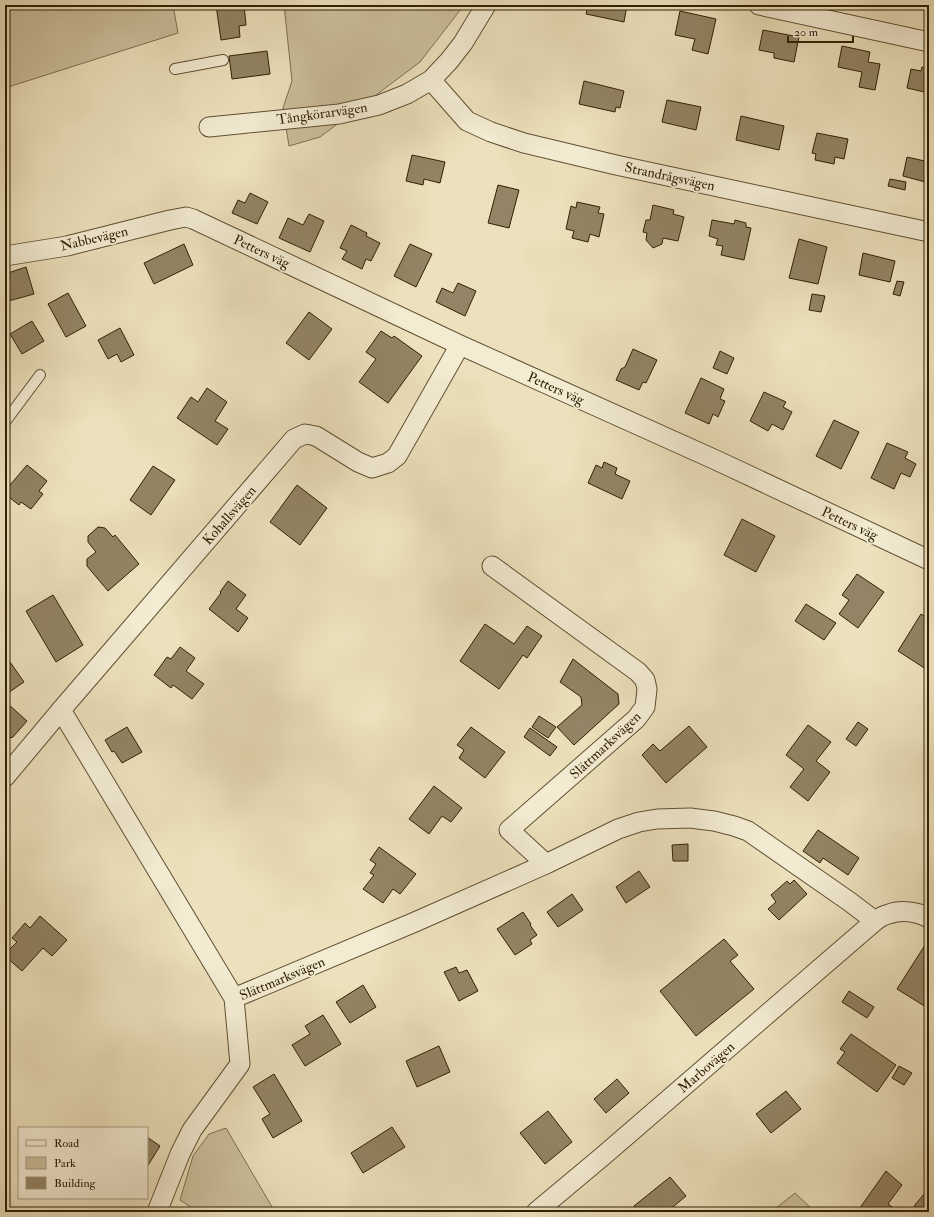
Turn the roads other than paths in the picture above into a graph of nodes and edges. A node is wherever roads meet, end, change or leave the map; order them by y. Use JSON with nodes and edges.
{"nodes":[{"id":1,"x":486,"y":5,"type":"edge"},
{"id":2,"x":759,"y":5,"type":"edge"},
{"id":3,"x":929,"y":42,"type":"edge"},
{"id":4,"x":223,"y":60,"type":"dead end"},
{"id":5,"x":175,"y":69,"type":"dead end"},
{"id":6,"x":431,"y":80,"type":"junction"},
{"id":7,"x":209,"y":127,"type":"dead end"},
{"id":8,"x":182,"y":218,"type":"joint"},
{"id":9,"x":929,"y":232,"type":"edge"},
{"id":10,"x":5,"y":256,"type":"edge"},
{"id":11,"x":460,"y":344,"type":"junction"},
{"id":12,"x":40,"y":375,"type":"dead end"},
{"id":13,"x":5,"y":422,"type":"edge"},
{"id":14,"x":929,"y":560,"type":"edge"},
{"id":15,"x":492,"y":566,"type":"dead end"},
{"id":16,"x":61,"y":710,"type":"junction"},
{"id":17,"x":5,"y":777,"type":"edge"},
{"id":18,"x":546,"y":864,"type":"junction"},
{"id":19,"x":929,"y":918,"type":"edge"},
{"id":20,"x":875,"y":921,"type":"junction"},
{"id":21,"x":234,"y":998,"type":"junction"},
{"id":22,"x":157,"y":1212,"type":"edge"},
{"id":23,"x":536,"y":1212,"type":"edge"}],
"edges":[{"from":1,"to":6,"type":"street","name":"Tångkörarvägen"},
{"from":2,"to":3,"type":"street"},
{"from":4,"to":5,"type":"lane"},
{"from":6,"to":7,"type":"street","name":"Tångkörarvägen"},
{"from":6,"to":9,"type":"street","name":"Strandrågsvägen"},
{"from":8,"to":10,"type":"street","name":"Nabbevägen"},
{"from":8,"to":11,"type":"street","name":"Petters väg"},
{"from":11,"to":14,"type":"street","name":"Petters väg"},
{"from":11,"to":16,"type":"street","name":"Kohallsvägen"},
{"from":12,"to":13,"type":"lane"},
{"from":15,"to":18,"type":"street","name":"Slättmarksvägen"},
{"from":16,"to":17,"type":"street","name":"Kohallsvägen"},
{"from":16,"to":21,"type":"street"},
{"from":18,"to":20,"type":"street","name":"Slättmarksvägen"},
{"from":18,"to":21,"type":"street","name":"Slättmarksvägen"},
{"from":19,"to":20,"type":"street","name":"Marbovägen"},
{"from":20,"to":23,"type":"street","name":"Marbovägen"},
{"from":21,"to":22,"type":"street","name":"Slättmarksvägen"}]}
